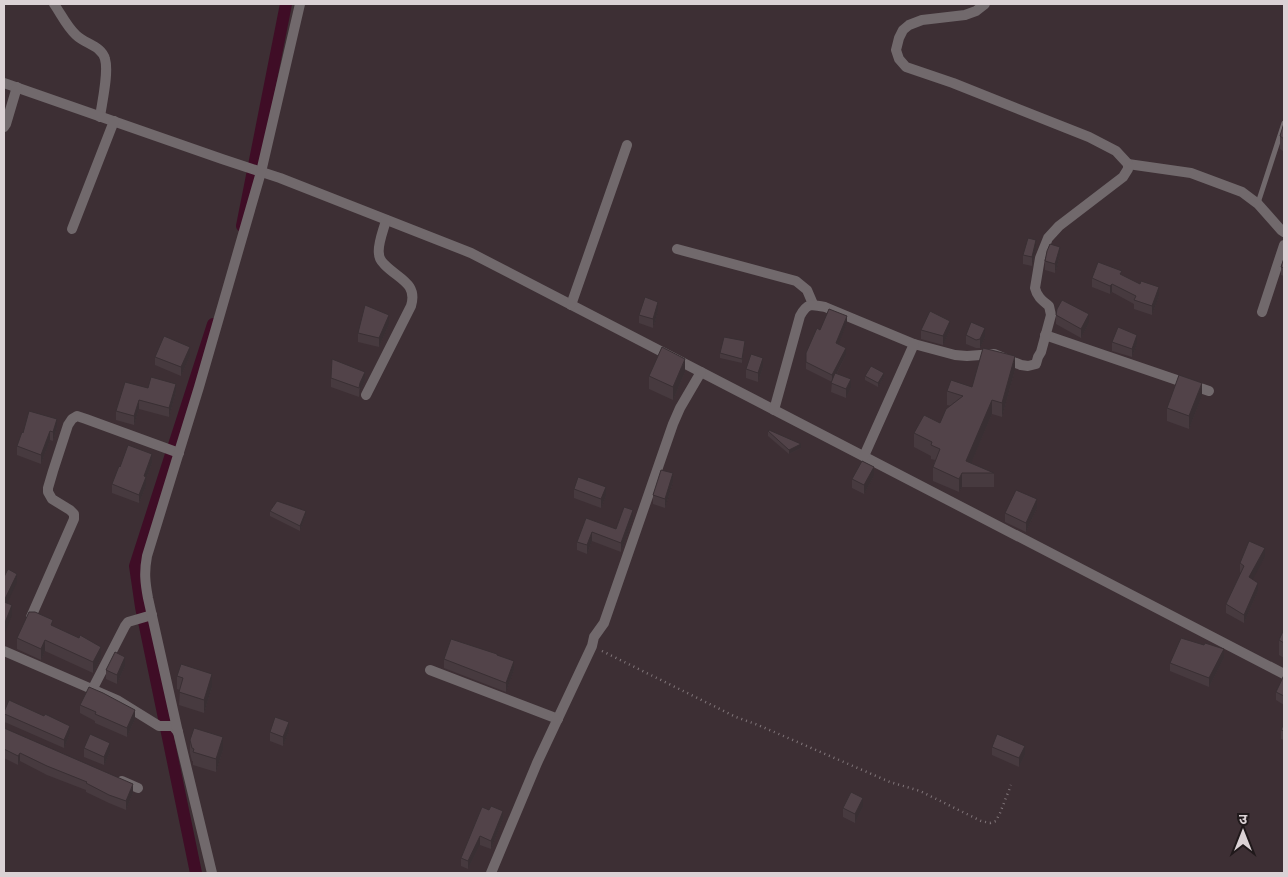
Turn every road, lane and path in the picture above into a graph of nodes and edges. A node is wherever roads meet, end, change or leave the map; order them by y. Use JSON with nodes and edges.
{"nodes":[{"id":1,"x":54,"y":4,"type":"edge"},
{"id":2,"x":300,"y":4,"type":"edge"},
{"id":3,"x":985,"y":4,"type":"edge"},
{"id":4,"x":4,"y":83,"type":"edge"},
{"id":5,"x":16,"y":87,"type":"junction"},
{"id":6,"x":100,"y":117,"type":"junction"},
{"id":7,"x":114,"y":122,"type":"junction"},
{"id":8,"x":1284,"y":123,"type":"edge"},
{"id":9,"x":4,"y":127,"type":"edge"},
{"id":10,"x":627,"y":145,"type":"dead end"},
{"id":11,"x":1128,"y":164,"type":"junction"},
{"id":12,"x":255,"y":170,"type":"junction"},
{"id":13,"x":1258,"y":204,"type":"junction"},
{"id":14,"x":386,"y":220,"type":"junction"},
{"id":15,"x":72,"y":229,"type":"dead end"},
{"id":16,"x":1284,"y":232,"type":"edge"},
{"id":17,"x":1284,"y":245,"type":"edge"},
{"id":18,"x":677,"y":249,"type":"dead end"},
{"id":19,"x":813,"y":304,"type":"junction"},
{"id":20,"x":571,"y":305,"type":"junction"},
{"id":21,"x":1262,"y":312,"type":"dead end"},
{"id":22,"x":1045,"y":335,"type":"junction"},
{"id":23,"x":914,"y":344,"type":"junction"},
{"id":24,"x":700,"y":372,"type":"junction"},
{"id":25,"x":1209,"y":391,"type":"dead end"},
{"id":26,"x":366,"y":394,"type":"dead end"},
{"id":27,"x":774,"y":410,"type":"junction"},
{"id":28,"x":173,"y":452,"type":"junction"},
{"id":29,"x":864,"y":456,"type":"junction"},
{"id":30,"x":31,"y":617,"type":"edge"},
{"id":31,"x":146,"y":617,"type":"junction"},
{"id":32,"x":592,"y":646,"type":"junction"},
{"id":33,"x":4,"y":651,"type":"edge"},
{"id":34,"x":430,"y":670,"type":"dead end"},
{"id":35,"x":1284,"y":674,"type":"edge"},
{"id":36,"x":92,"y":690,"type":"junction"},
{"id":37,"x":558,"y":719,"type":"junction"},
{"id":38,"x":176,"y":729,"type":"junction"},
{"id":39,"x":111,"y":776,"type":"edge"},
{"id":40,"x":1011,"y":785,"type":"dead end"},
{"id":41,"x":138,"y":788,"type":"dead end"},
{"id":42,"x":212,"y":873,"type":"edge"},
{"id":43,"x":491,"y":873,"type":"edge"}],
"edges":[{"from":1,"to":6,"type":"street"},
{"from":2,"to":12,"type":"street"},
{"from":3,"to":11,"type":"street"},
{"from":4,"to":5,"type":"street"},
{"from":5,"to":6,"type":"street"},
{"from":5,"to":9,"type":"street"},
{"from":6,"to":7,"type":"street"},
{"from":7,"to":12,"type":"street"},
{"from":7,"to":15,"type":"street"},
{"from":8,"to":13,"type":"lane"},
{"from":10,"to":20,"type":"street"},
{"from":11,"to":13,"type":"street"},
{"from":11,"to":22,"type":"street"},
{"from":12,"to":14,"type":"street"},
{"from":12,"to":28,"type":"street"},
{"from":13,"to":16,"type":"street"},
{"from":14,"to":20,"type":"street"},
{"from":14,"to":26,"type":"street"},
{"from":17,"to":21,"type":"street"},
{"from":18,"to":19,"type":"street"},
{"from":19,"to":23,"type":"street"},
{"from":19,"to":27,"type":"street"},
{"from":20,"to":24,"type":"street"},
{"from":22,"to":23,"type":"street"},
{"from":22,"to":25,"type":"street"},
{"from":23,"to":29,"type":"street"},
{"from":24,"to":27,"type":"street"},
{"from":24,"to":32,"type":"street"},
{"from":27,"to":29,"type":"street"},
{"from":28,"to":30,"type":"street"},
{"from":28,"to":31,"type":"street"},
{"from":29,"to":35,"type":"street"},
{"from":31,"to":36,"type":"street"},
{"from":31,"to":38,"type":"street"},
{"from":32,"to":37,"type":"street"},
{"from":32,"to":40,"type":"path"},
{"from":33,"to":36,"type":"street"},
{"from":34,"to":37,"type":"street"},
{"from":36,"to":38,"type":"street"},
{"from":37,"to":43,"type":"street"},
{"from":38,"to":42,"type":"street"},
{"from":39,"to":41,"type":"street"}]}
